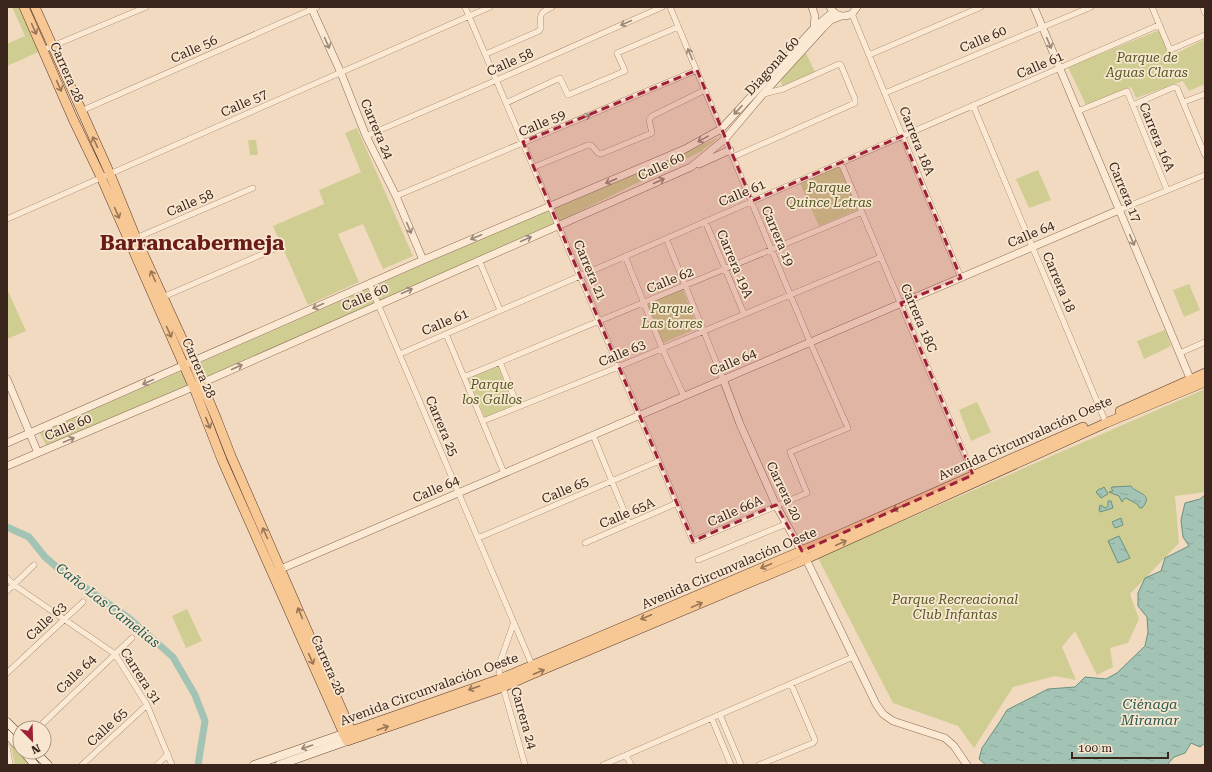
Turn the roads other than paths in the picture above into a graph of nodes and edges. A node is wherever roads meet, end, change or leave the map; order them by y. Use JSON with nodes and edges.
{"nodes":[{"id":1,"x":24,"y":7,"type":"edge"},
{"id":2,"x":35,"y":7,"type":"edge"},
{"id":3,"x":146,"y":7,"type":"edge"},
{"id":4,"x":465,"y":7,"type":"edge"},
{"id":5,"x":490,"y":7,"type":"edge"},
{"id":6,"x":552,"y":7,"type":"edge"},
{"id":7,"x":662,"y":7,"type":"edge"},
{"id":8,"x":670,"y":7,"type":"edge"},
{"id":9,"x":812,"y":7,"type":"edge"},
{"id":10,"x":857,"y":7,"type":"edge"},
{"id":11,"x":981,"y":7,"type":"edge"},
{"id":12,"x":1034,"y":7,"type":"edge"},
{"id":13,"x":1091,"y":7,"type":"edge"},
{"id":14,"x":1152,"y":7,"type":"edge"},
{"id":15,"x":1202,"y":7,"type":"edge"},
{"id":16,"x":314,"y":8,"type":"edge"},
{"id":17,"x":830,"y":8,"type":"edge"},
{"id":18,"x":1205,"y":13,"type":"edge"},
{"id":19,"x":852,"y":14,"type":"junction"},
{"id":20,"x":469,"y":16,"type":"junction"},
{"id":21,"x":841,"y":16,"type":"junction"},
{"id":22,"x":1159,"y":25,"type":"junction"},
{"id":23,"x":678,"y":27,"type":"junction"},
{"id":24,"x":1043,"y":27,"type":"junction"},
{"id":25,"x":814,"y":28,"type":"junction"},
{"id":26,"x":1205,"y":35,"type":"edge"},
{"id":27,"x":52,"y":47,"type":"junction"},
{"id":28,"x":43,"y":50,"type":"junction"},
{"id":29,"x":486,"y":54,"type":"junction"},
{"id":30,"x":869,"y":55,"type":"junction"},
{"id":31,"x":1060,"y":68,"type":"junction"},
{"id":32,"x":697,"y":70,"type":"junction"},
{"id":33,"x":341,"y":73,"type":"junction"},
{"id":34,"x":778,"y":78,"type":"junction"},
{"id":35,"x":497,"y":80,"type":"junction"},
{"id":36,"x":783,"y":89,"type":"junction"},
{"id":37,"x":705,"y":90,"type":"junction"},
{"id":38,"x":763,"y":94,"type":"junction"},
{"id":39,"x":885,"y":94,"type":"junction"},
{"id":40,"x":1205,"y":94,"type":"edge"},
{"id":41,"x":1184,"y":102,"type":"junction"},
{"id":42,"x":506,"y":103,"type":"junction"},
{"id":43,"x":973,"y":105,"type":"junction"},
{"id":44,"x":1133,"y":105,"type":"junction"},
{"id":45,"x":81,"y":111,"type":"junction"},
{"id":46,"x":1078,"y":111,"type":"junction"},
{"id":47,"x":721,"y":129,"type":"junction"},
{"id":48,"x":366,"y":136,"type":"junction"},
{"id":49,"x":902,"y":136,"type":"junction"},
{"id":50,"x":725,"y":139,"type":"junction"},
{"id":51,"x":524,"y":142,"type":"junction"},
{"id":52,"x":732,"y":153,"type":"junction"},
{"id":53,"x":1205,"y":156,"type":"edge"},
{"id":54,"x":841,"y":162,"type":"junction"},
{"id":55,"x":534,"y":167,"type":"junction"},
{"id":56,"x":691,"y":167,"type":"junction"},
{"id":57,"x":1205,"y":175,"type":"edge"},
{"id":58,"x":105,"y":176,"type":"junction"},
{"id":59,"x":253,"y":188,"type":"dead end"},
{"id":60,"x":1167,"y":190,"type":"junction"},
{"id":61,"x":396,"y":196,"type":"junction"},
{"id":62,"x":752,"y":201,"type":"junction"},
{"id":63,"x":551,"y":206,"type":"junction"},
{"id":64,"x":1120,"y":210,"type":"junction"},
{"id":65,"x":862,"y":212,"type":"junction"},
{"id":66,"x":7,"y":219,"type":"edge"},
{"id":67,"x":705,"y":222,"type":"junction"},
{"id":68,"x":559,"y":225,"type":"junction"},
{"id":69,"x":136,"y":238,"type":"junction"},
{"id":70,"x":668,"y":243,"type":"dead end"},
{"id":71,"x":279,"y":247,"type":"dead end"},
{"id":72,"x":1033,"y":247,"type":"junction"},
{"id":73,"x":772,"y":250,"type":"junction"},
{"id":74,"x":625,"y":256,"type":"junction"},
{"id":75,"x":881,"y":257,"type":"junction"},
{"id":76,"x":423,"y":260,"type":"junction"},
{"id":77,"x":479,"y":260,"type":"junction"},
{"id":78,"x":726,"y":270,"type":"junction"},
{"id":79,"x":580,"y":275,"type":"junction"},
{"id":80,"x":961,"y":278,"type":"junction"},
{"id":81,"x":369,"y":283,"type":"junction"},
{"id":82,"x":685,"y":285,"type":"junction"},
{"id":83,"x":790,"y":294,"type":"junction"},
{"id":84,"x":163,"y":298,"type":"junction"},
{"id":85,"x":643,"y":303,"type":"junction"},
{"id":86,"x":901,"y":303,"type":"junction"},
{"id":87,"x":379,"y":304,"type":"junction"},
{"id":88,"x":500,"y":310,"type":"junction"},
{"id":89,"x":744,"y":314,"type":"junction"},
{"id":90,"x":599,"y":320,"type":"junction"},
{"id":91,"x":704,"y":331,"type":"junction"},
{"id":92,"x":446,"y":334,"type":"junction"},
{"id":93,"x":810,"y":342,"type":"junction"},
{"id":94,"x":1205,"y":342,"type":"edge"},
{"id":95,"x":662,"y":348,"type":"junction"},
{"id":96,"x":1180,"y":353,"type":"junction"},
{"id":97,"x":400,"y":354,"type":"junction"},
{"id":98,"x":192,"y":362,"type":"junction"},
{"id":99,"x":500,"y":362,"type":"junction"},
{"id":100,"x":183,"y":366,"type":"junction"},
{"id":101,"x":619,"y":366,"type":"junction"},
{"id":102,"x":1205,"y":373,"type":"edge"},
{"id":103,"x":464,"y":377,"type":"junction"},
{"id":104,"x":7,"y":379,"type":"edge"},
{"id":105,"x":723,"y":379,"type":"junction"},
{"id":106,"x":1205,"y":382,"type":"edge"},
{"id":107,"x":1193,"y":383,"type":"junction"},
{"id":108,"x":197,"y":385,"type":"junction"},
{"id":109,"x":9,"y":391,"type":"edge"},
{"id":110,"x":684,"y":396,"type":"junction"},
{"id":111,"x":518,"y":407,"type":"junction"},
{"id":112,"x":640,"y":415,"type":"junction"},
{"id":113,"x":1105,"y":420,"type":"junction"},
{"id":114,"x":483,"y":421,"type":"junction"},
{"id":115,"x":30,"y":433,"type":"junction"},
{"id":116,"x":593,"y":435,"type":"junction"},
{"id":117,"x":7,"y":443,"type":"edge"},
{"id":118,"x":38,"y":452,"type":"junction"},
{"id":119,"x":659,"y":461,"type":"junction"},
{"id":120,"x":7,"y":466,"type":"edge"},
{"id":121,"x":504,"y":473,"type":"junction"},
{"id":122,"x":975,"y":479,"type":"junction"},
{"id":123,"x":612,"y":482,"type":"junction"},
{"id":124,"x":459,"y":492,"type":"junction"},
{"id":125,"x":807,"y":493,"type":"joint"},
{"id":126,"x":677,"y":503,"type":"junction"},
{"id":127,"x":776,"y":505,"type":"junction"},
{"id":128,"x":629,"y":524,"type":"junction"},
{"id":129,"x":786,"y":524,"type":"junction"},
{"id":130,"x":478,"y":538,"type":"junction"},
{"id":131,"x":693,"y":541,"type":"joint"},
{"id":132,"x":585,"y":542,"type":"dead end"},
{"id":133,"x":804,"y":555,"type":"junction"},
{"id":134,"x":698,"y":560,"type":"dead end"},
{"id":135,"x":34,"y":565,"type":"dead end"},
{"id":136,"x":276,"y":570,"type":"junction"},
{"id":137,"x":7,"y":578,"type":"edge"},
{"id":138,"x":14,"y":585,"type":"junction"},
{"id":139,"x":7,"y":591,"type":"edge"},
{"id":140,"x":83,"y":602,"type":"dead end"},
{"id":141,"x":64,"y":618,"type":"junction"},
{"id":142,"x":514,"y":622,"type":"junction"},
{"id":143,"x":132,"y":638,"type":"dead end"},
{"id":144,"x":115,"y":654,"type":"junction"},
{"id":145,"x":853,"y":657,"type":"junction"},
{"id":146,"x":532,"y":665,"type":"junction"},
{"id":147,"x":7,"y":673,"type":"edge"},
{"id":148,"x":502,"y":683,"type":"junction"},
{"id":149,"x":791,"y":684,"type":"junction"},
{"id":150,"x":147,"y":705,"type":"junction"},
{"id":151,"x":720,"y":715,"type":"junction"},
{"id":152,"x":712,"y":718,"type":"junction"},
{"id":153,"x":46,"y":720,"type":"edge"},
{"id":154,"x":349,"y":736,"type":"junction"},
{"id":155,"x":7,"y":747,"type":"edge"},
{"id":156,"x":168,"y":754,"type":"junction"},
{"id":157,"x":626,"y":755,"type":"junction"},
{"id":158,"x":10,"y":765,"type":"edge"},
{"id":159,"x":82,"y":765,"type":"edge"},
{"id":160,"x":157,"y":765,"type":"edge"},
{"id":161,"x":172,"y":765,"type":"edge"},
{"id":162,"x":254,"y":765,"type":"edge"},
{"id":163,"x":279,"y":765,"type":"edge"},
{"id":164,"x":525,"y":765,"type":"edge"},
{"id":165,"x":603,"y":765,"type":"edge"},
{"id":166,"x":631,"y":765,"type":"edge"},
{"id":167,"x":731,"y":765,"type":"edge"},
{"id":168,"x":741,"y":765,"type":"edge"},
{"id":169,"x":759,"y":765,"type":"edge"},
{"id":170,"x":967,"y":765,"type":"edge"}],
"edges":[{"from":1,"to":28,"type":"main road","name":"Carrera 28","one_way":true},
{"from":2,"to":27,"type":"main road","name":"Carrera 28"},
{"from":3,"to":27,"type":"street"},
{"from":4,"to":20,"type":"street","name":"Carrera 21"},
{"from":5,"to":20,"type":"street","name":"Calle 57"},
{"from":6,"to":29,"type":"street"},
{"from":7,"to":35,"type":"street","name":"Calle 58","one_way":true},
{"from":8,"to":23,"type":"street","name":"Carrera 19"},
{"from":9,"to":25,"type":"street"},
{"from":10,"to":19,"type":"street"},
{"from":11,"to":30,"type":"street"},
{"from":12,"to":24,"type":"street","name":"Carrera 17"},
{"from":13,"to":24,"type":"street","name":"Calle 60"},
{"from":14,"to":22,"type":"street"},
{"from":15,"to":18,"type":"street"},
{"from":16,"to":33,"type":"street","name":"Carrera 24","one_way":true},
{"from":16,"to":45,"type":"street","name":"Calle 56"},
{"from":17,"to":21,"type":"street"},
{"from":17,"to":25,"type":"street","name":"Diagonal 60"},
{"from":19,"to":21,"type":"street"},
{"from":19,"to":30,"type":"street","name":"Carrera 18A"},
{"from":20,"to":29,"type":"street","name":"Carrera 21"},
{"from":20,"to":33,"type":"street","name":"Calle 57"},
{"from":21,"to":34,"type":"street","name":"Diagonal 60"},
{"from":22,"to":26,"type":"street"},
{"from":22,"to":31,"type":"street","name":"Calle 61"},
{"from":32,"to":23,"type":"street","name":"Carrera 19","one_way":true},
{"from":23,"to":42,"type":"street"},
{"from":24,"to":31,"type":"street","name":"Carrera 17","one_way":true},
{"from":24,"to":39,"type":"street","name":"Calle 60"},
{"from":25,"to":47,"type":"street","name":"Diagonal 60","one_way":true},
{"from":27,"to":28,"type":"street"},
{"from":27,"to":45,"type":"main road","name":"Carrera 28"},
{"from":28,"to":58,"type":"main road","name":"Carrera 28","one_way":true},
{"from":29,"to":35,"type":"street","name":"Carrera 21"},
{"from":30,"to":39,"type":"street","name":"Carrera 18A"},
{"from":31,"to":43,"type":"street","name":"Calle 61"},
{"from":31,"to":46,"type":"street","name":"Carrera 17"},
{"from":32,"to":37,"type":"street","name":"Carrera 19"},
{"from":51,"to":32,"type":"street","name":"Calle 59","one_way":true},
{"from":33,"to":48,"type":"street","name":"Carrera 24"},
{"from":33,"to":58,"type":"street","name":"Calle 57"},
{"from":34,"to":36,"type":"street"},
{"from":34,"to":38,"type":"street","name":"Diagonal 60"},
{"from":35,"to":42,"type":"street","name":"Carrera 21"},
{"from":35,"to":48,"type":"street","name":"Calle 58"},
{"from":36,"to":38,"type":"street"},
{"from":36,"to":52,"type":"street"},
{"from":37,"to":47,"type":"street","name":"Carrera 19"},
{"from":37,"to":55,"type":"street"},
{"from":38,"to":50,"type":"street","name":"Diagonal 60"},
{"from":39,"to":49,"type":"street","name":"Carrera 18A"},
{"from":40,"to":41,"type":"street"},
{"from":41,"to":44,"type":"street"},
{"from":41,"to":53,"type":"street"},
{"from":42,"to":51,"type":"street","name":"Carrera 21"},
{"from":43,"to":49,"type":"street","name":"Calle 61"},
{"from":43,"to":72,"type":"street","name":"Carrera 18"},
{"from":44,"to":46,"type":"street","name":"Carrera 16A"},
{"from":44,"to":60,"type":"street","name":"Carrera 16A"},
{"from":58,"to":45,"type":"main road","name":"Carrera 28","one_way":true},
{"from":46,"to":64,"type":"street","name":"Carrera 17"},
{"from":47,"to":50,"type":"street","name":"Carrera 19"},
{"from":47,"to":63,"type":"street","name":"Calle 60","one_way":true},
{"from":48,"to":61,"type":"street","name":"Carrera 24"},
{"from":49,"to":54,"type":"street","name":"Calle 61"},
{"from":49,"to":80,"type":"street","name":"Carrera 18A"},
{"from":50,"to":52,"type":"street","name":"Carrera 19"},
{"from":50,"to":56,"type":"street","name":"Calle 60"},
{"from":51,"to":55,"type":"street","name":"Carrera 21"},
{"from":51,"to":61,"type":"street","name":"Calle 59"},
{"from":52,"to":56,"type":"street"},
{"from":52,"to":62,"type":"street","name":"Carrera 19"},
{"from":54,"to":62,"type":"street","name":"Calle 61"},
{"from":54,"to":65,"type":"street","name":"Carrera 18C"},
{"from":55,"to":63,"type":"street","name":"Carrera 21"},
{"from":68,"to":56,"type":"street","name":"Calle 60","one_way":true},
{"from":57,"to":60,"type":"street","name":"Calle 64"},
{"from":58,"to":66,"type":"street","name":"Calle 57"},
{"from":58,"to":69,"type":"main road","name":"Carrera 28"},
{"from":58,"to":100,"type":"main road","name":"Carrera 28","one_way":true},
{"from":59,"to":69,"type":"street","name":"Calle 58"},
{"from":60,"to":64,"type":"street","name":"Calle 64"},
{"from":61,"to":76,"type":"street","name":"Carrera 24","one_way":true},
{"from":62,"to":67,"type":"street","name":"Calle 61"},
{"from":62,"to":73,"type":"street","name":"Carrera 19"},
{"from":63,"to":68,"type":"street","name":"Carrera 21"},
{"from":63,"to":76,"type":"street","name":"Calle 60","one_way":true},
{"from":64,"to":72,"type":"street","name":"Calle 64"},
{"from":64,"to":96,"type":"street","name":"Carrera 17","one_way":true},
{"from":65,"to":73,"type":"street","name":"Calle 62"},
{"from":65,"to":75,"type":"street","name":"Carrera 18C"},
{"from":67,"to":74,"type":"street","name":"Calle 61"},
{"from":67,"to":78,"type":"street","name":"Carrera 19A"},
{"from":77,"to":68,"type":"street","name":"Calle 60","one_way":true},
{"from":68,"to":79,"type":"street","name":"Carrera 21"},
{"from":84,"to":69,"type":"main road","name":"Carrera 28","one_way":true},
{"from":70,"to":82,"type":"street","name":"Carrera 20"},
{"from":71,"to":84,"type":"street"},
{"from":72,"to":80,"type":"street","name":"Calle 64"},
{"from":72,"to":113,"type":"street","name":"Carrera 18"},
{"from":73,"to":78,"type":"street","name":"Calle 62"},
{"from":73,"to":83,"type":"street","name":"Carrera 19"},
{"from":74,"to":79,"type":"street","name":"Calle 61"},
{"from":74,"to":85,"type":"street"},
{"from":75,"to":83,"type":"street","name":"Calle 63"},
{"from":75,"to":86,"type":"street","name":"Carrera 18C"},
{"from":76,"to":81,"type":"street","name":"Calle 60"},
{"from":87,"to":77,"type":"street","name":"Calle 60","one_way":true},
{"from":77,"to":88,"type":"street"},
{"from":78,"to":82,"type":"street","name":"Calle 62"},
{"from":78,"to":89,"type":"street","name":"Carrera 19A"},
{"from":79,"to":88,"type":"street","name":"Calle 61"},
{"from":79,"to":90,"type":"street","name":"Carrera 21"},
{"from":80,"to":86,"type":"street","name":"Calle 64"},
{"from":81,"to":87,"type":"street","name":"Carrera 25"},
{"from":81,"to":98,"type":"street","name":"Calle 60","one_way":true},
{"from":82,"to":85,"type":"street","name":"Calle 62"},
{"from":82,"to":91,"type":"street","name":"Carrera 20"},
{"from":83,"to":89,"type":"street","name":"Calle 63"},
{"from":83,"to":93,"type":"street","name":"Carrera 19"},
{"from":84,"to":98,"type":"main road","name":"Carrera 28"},
{"from":85,"to":90,"type":"street","name":"Calle 62"},
{"from":85,"to":95,"type":"street"},
{"from":86,"to":93,"type":"street","name":"Calle 64"},
{"from":86,"to":122,"type":"street","name":"Carrera 18C"},
{"from":87,"to":97,"type":"street","name":"Carrera 25"},
{"from":108,"to":87,"type":"street","name":"Calle 60","one_way":true},
{"from":88,"to":92,"type":"street","name":"Calle 61"},
{"from":89,"to":91,"type":"street","name":"Calle 63"},
{"from":90,"to":99,"type":"street","name":"Calle 62"},
{"from":90,"to":101,"type":"street","name":"Carrera 21"},
{"from":91,"to":95,"type":"street","name":"Calle 63"},
{"from":91,"to":105,"type":"street","name":"Carrera 20"},
{"from":92,"to":97,"type":"street","name":"Calle 61"},
{"from":92,"to":103,"type":"street"},
{"from":93,"to":105,"type":"street","name":"Calle 64"},
{"from":93,"to":125,"type":"street","name":"Carrera 19"},
{"from":94,"to":96,"type":"street"},
{"from":95,"to":101,"type":"street","name":"Calle 63"},
{"from":95,"to":110,"type":"street"},
{"from":96,"to":107,"type":"street","name":"Carrera 17"},
{"from":97,"to":124,"type":"street","name":"Carrera 25"},
{"from":98,"to":100,"type":"street","name":"Calle 60"},
{"from":98,"to":108,"type":"main road","name":"Carrera 28"},
{"from":99,"to":103,"type":"street","name":"Calle 62"},
{"from":99,"to":111,"type":"street"},
{"from":100,"to":108,"type":"main road","name":"Carrera 28"},
{"from":100,"to":115,"type":"street","name":"Calle 60","one_way":true},
{"from":101,"to":111,"type":"street","name":"Calle 63"},
{"from":101,"to":112,"type":"street","name":"Carrera 21"},
{"from":102,"to":107,"type":"main road","name":"Avenida Circunvalación Oeste"},
{"from":103,"to":114,"type":"street"},
{"from":104,"to":109,"type":"street"},
{"from":105,"to":110,"type":"street","name":"Calle 64"},
{"from":105,"to":127,"type":"street","name":"Carrera 20"},
{"from":106,"to":107,"type":"main road","name":"Avenida Circunvalación Oeste"},
{"from":107,"to":113,"type":"main road","name":"Avenida Circunvalación Oeste"},
{"from":118,"to":108,"type":"street","name":"Calle 60","one_way":true},
{"from":108,"to":136,"type":"main road","name":"Carrera 28"},
{"from":109,"to":115,"type":"street"},
{"from":110,"to":112,"type":"street","name":"Calle 64"},
{"from":111,"to":114,"type":"street","name":"Calle 63"},
{"from":112,"to":116,"type":"street","name":"Calle 64"},
{"from":112,"to":119,"type":"street","name":"Carrera 21"},
{"from":113,"to":122,"type":"main road","name":"Avenida Circunvalación Oeste"},
{"from":114,"to":121,"type":"street"},
{"from":115,"to":117,"type":"street","name":"Calle 60"},
{"from":115,"to":118,"type":"street"},
{"from":116,"to":121,"type":"street","name":"Calle 64"},
{"from":116,"to":123,"type":"street"},
{"from":118,"to":120,"type":"street","name":"Calle 60"},
{"from":119,"to":123,"type":"street","name":"Calle 65"},
{"from":119,"to":126,"type":"street","name":"Carrera 21"},
{"from":121,"to":124,"type":"street","name":"Calle 64"},
{"from":122,"to":133,"type":"main road","name":"Avenida Circunvalación Oeste"},
{"from":123,"to":128,"type":"street"},
{"from":123,"to":130,"type":"street","name":"Calle 65"},
{"from":124,"to":130,"type":"street","name":"Carrera 25"},
{"from":124,"to":136,"type":"street","name":"Calle 64"},
{"from":125,"to":127,"type":"street","name":"Calle 66A"},
{"from":126,"to":128,"type":"street","name":"Calle 65A"},
{"from":126,"to":131,"type":"street","name":"Carrera 21"},
{"from":127,"to":129,"type":"street","name":"Carrera 20"},
{"from":127,"to":131,"type":"street","name":"Calle 66A"},
{"from":128,"to":132,"type":"street","name":"Calle 65A"},
{"from":129,"to":133,"type":"street","name":"Carrera 20"},
{"from":129,"to":134,"type":"street"},
{"from":130,"to":142,"type":"street","name":"Carrera 25"},
{"from":133,"to":145,"type":"street","name":"Carrera 20"},
{"from":133,"to":146,"type":"main road","name":"Avenida Circunvalación Oeste","one_way":true},
{"from":148,"to":133,"type":"main road","name":"Avenida Circunvalación Oeste","one_way":true},
{"from":135,"to":138,"type":"street"},
{"from":136,"to":154,"type":"main road","name":"Carrera 28"},
{"from":137,"to":138,"type":"street","name":"Carrera 31"},
{"from":138,"to":139,"type":"street"},
{"from":138,"to":141,"type":"street","name":"Carrera 31"},
{"from":140,"to":141,"type":"street","name":"Calle 63"},
{"from":141,"to":144,"type":"street","name":"Carrera 31"},
{"from":141,"to":147,"type":"street","name":"Calle 63"},
{"from":142,"to":146,"type":"street","name":"Carrera 25"},
{"from":142,"to":148,"type":"street","name":"Carrera 24"},
{"from":143,"to":144,"type":"street","name":"Calle 64"},
{"from":144,"to":150,"type":"street","name":"Carrera 31"},
{"from":144,"to":153,"type":"street","name":"Calle 64"},
{"from":145,"to":149,"type":"street"},
{"from":145,"to":170,"type":"street","name":"Carrera 20"},
{"from":146,"to":148,"type":"main road","name":"Avenida Circunvalación Oeste"},
{"from":148,"to":154,"type":"main road","name":"Avenida Circunvalación Oeste"},
{"from":148,"to":164,"type":"street","name":"Carrera 24"},
{"from":149,"to":151,"type":"street"},
{"from":149,"to":169,"type":"street"},
{"from":150,"to":156,"type":"street","name":"Carrera 31"},
{"from":150,"to":159,"type":"street","name":"Calle 65"},
{"from":151,"to":152,"type":"street"},
{"from":151,"to":168,"type":"street"},
{"from":152,"to":157,"type":"street"},
{"from":152,"to":167,"type":"street"},
{"from":154,"to":162,"type":"main road","name":"Avenida Circunvalación Oeste","one_way":true},
{"from":154,"to":163,"type":"main road","name":"Avenida Circunvalación Oeste"},
{"from":155,"to":158,"type":"street"},
{"from":156,"to":160,"type":"street"},
{"from":156,"to":161,"type":"street","name":"Carrera 31"},
{"from":157,"to":165,"type":"street"},
{"from":157,"to":166,"type":"street"}]}
